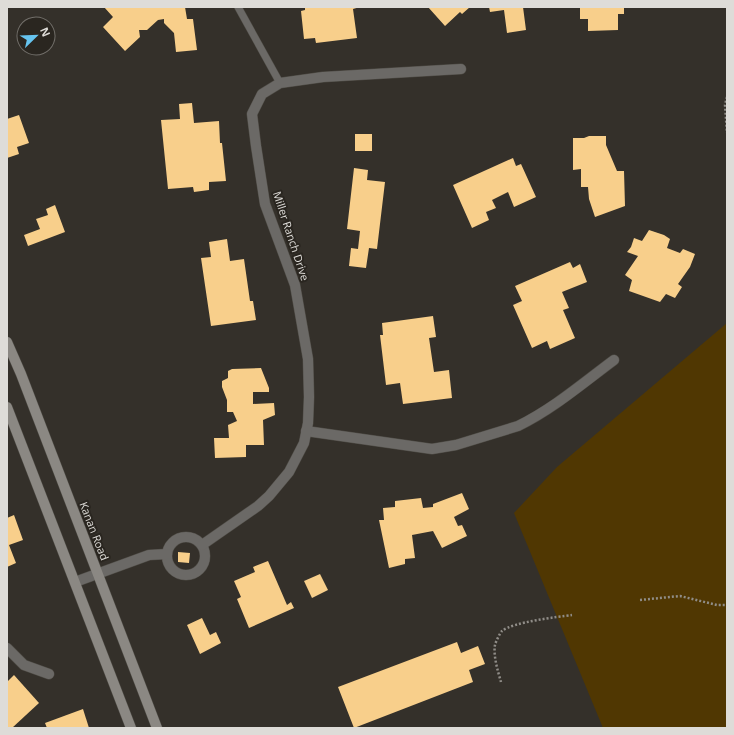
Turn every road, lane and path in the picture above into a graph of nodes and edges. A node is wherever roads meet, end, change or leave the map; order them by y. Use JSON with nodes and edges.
{"nodes":[{"id":1,"x":238,"y":7,"type":"edge"},
{"id":2,"x":461,"y":69,"type":"dead end"},
{"id":3,"x":280,"y":83,"type":"junction"},
{"id":4,"x":727,"y":97,"type":"edge"},
{"id":5,"x":726,"y":119,"type":"edge"},
{"id":6,"x":727,"y":133,"type":"edge"},
{"id":7,"x":7,"y":342,"type":"edge"},
{"id":8,"x":614,"y":360,"type":"dead end"},
{"id":9,"x":7,"y":407,"type":"edge"},
{"id":10,"x":306,"y":431,"type":"junction"},
{"id":11,"x":202,"y":545,"type":"junction"},
{"id":12,"x":167,"y":554,"type":"junction"},
{"id":13,"x":97,"y":572,"type":"junction"},
{"id":14,"x":75,"y":582,"type":"junction"},
{"id":15,"x":640,"y":600,"type":"dead end"},
{"id":16,"x":727,"y":605,"type":"edge"},
{"id":17,"x":572,"y":615,"type":"dead end"},
{"id":18,"x":7,"y":648,"type":"edge"},
{"id":19,"x":49,"y":674,"type":"dead end"},
{"id":20,"x":501,"y":682,"type":"dead end"},
{"id":21,"x":131,"y":728,"type":"edge"},
{"id":22,"x":157,"y":728,"type":"edge"}],
"edges":[{"from":1,"to":3,"type":"lane"},
{"from":2,"to":3,"type":"street","name":"Miller Ranch Drive"},
{"from":3,"to":10,"type":"street","name":"Miller Ranch Drive"},
{"from":4,"to":5,"type":"path"},
{"from":5,"to":6,"type":"path"},
{"from":7,"to":13,"type":"main road","name":"Kanan Road"},
{"from":8,"to":10,"type":"street"},
{"from":9,"to":14,"type":"main road"},
{"from":10,"to":11,"type":"street","name":"Miller Ranch Drive"},
{"from":11,"to":12,"type":"street"},
{"from":11,"to":12,"type":"street"},
{"from":12,"to":13,"type":"street"},
{"from":13,"to":14,"type":"street"},
{"from":13,"to":22,"type":"main road","name":"Kanan Road"},
{"from":14,"to":21,"type":"main road"},
{"from":15,"to":16,"type":"path"},
{"from":17,"to":20,"type":"path"},
{"from":18,"to":19,"type":"street"}]}
